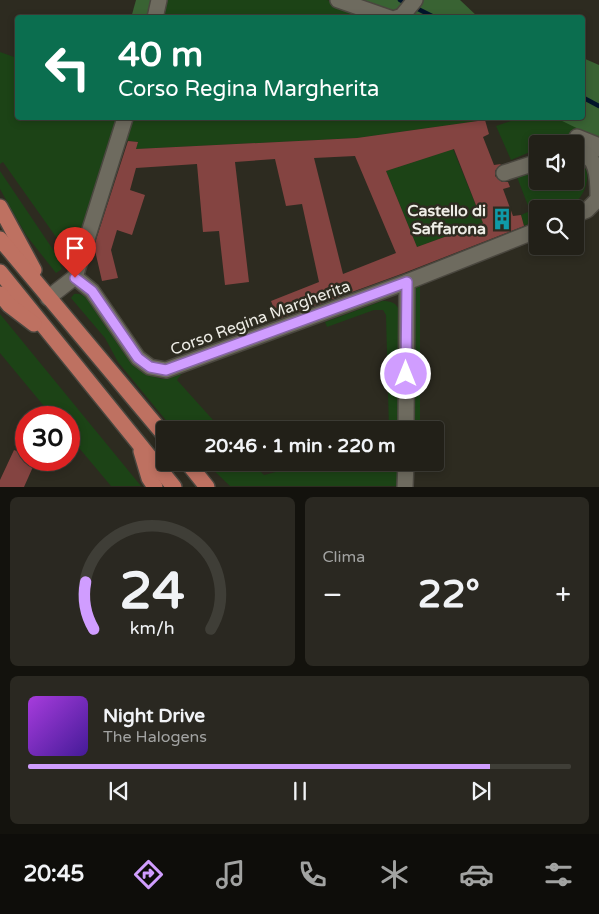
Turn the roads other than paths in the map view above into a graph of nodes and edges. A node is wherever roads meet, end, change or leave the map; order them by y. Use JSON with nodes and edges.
{"nodes":[{"id":1,"x":160,"y":0,"type":"edge"},
{"id":2,"x":338,"y":0,"type":"edge"},
{"id":3,"x":156,"y":15,"type":"edge"},
{"id":4,"x":381,"y":15,"type":"edge"},
{"id":5,"x":124,"y":120,"type":"edge"},
{"id":6,"x":584,"y":145,"type":"edge"},
{"id":7,"x":599,"y":149,"type":"edge"},
{"id":8,"x":584,"y":155,"type":"edge"},
{"id":9,"x":529,"y":165,"type":"edge"},
{"id":10,"x":504,"y":173,"type":"dead end"},
{"id":11,"x":598,"y":180,"type":"edge"},
{"id":12,"x":0,"y":207,"type":"edge"},
{"id":13,"x":584,"y":212,"type":"edge"},
{"id":14,"x":529,"y":234,"type":"edge"},
{"id":15,"x":0,"y":239,"type":"edge"},
{"id":16,"x":0,"y":272,"type":"edge"},
{"id":17,"x":75,"y":278,"type":"junction"},
{"id":18,"x":407,"y":282,"type":"junction"},
{"id":19,"x":0,"y":294,"type":"edge"},
{"id":20,"x":48,"y":298,"type":"junction"},
{"id":21,"x":54,"y":340,"type":"junction"},
{"id":22,"x":406,"y":421,"type":"edge"},
{"id":23,"x":156,"y":425,"type":"edge"},
{"id":24,"x":140,"y":447,"type":"junction"},
{"id":25,"x":194,"y":471,"type":"edge"},
{"id":26,"x":406,"y":471,"type":"edge"},
{"id":27,"x":155,"y":486,"type":"edge"},
{"id":28,"x":174,"y":486,"type":"edge"},
{"id":29,"x":206,"y":486,"type":"edge"},
{"id":30,"x":406,"y":486,"type":"edge"}],
"edges":[{"from":1,"to":3,"type":"street"},
{"from":2,"to":4,"type":"street"},
{"from":5,"to":17,"type":"street"},
{"from":6,"to":7,"type":"street"},
{"from":8,"to":11,"type":"street"},
{"from":9,"to":10,"type":"street"},
{"from":11,"to":13,"type":"street"},
{"from":12,"to":20,"type":"main road"},
{"from":14,"to":18,"type":"street","name":"Corso Regina Margherita"},
{"from":15,"to":20,"type":"main road"},
{"from":16,"to":21,"type":"main road"},
{"from":17,"to":18,"type":"street","name":"Corso Regina Margherita"},
{"from":17,"to":20,"type":"street"},
{"from":18,"to":22,"type":"street"},
{"from":19,"to":21,"type":"main road"},
{"from":20,"to":23,"type":"main road"},
{"from":21,"to":24,"type":"main road"},
{"from":24,"to":27,"type":"main road"},
{"from":24,"to":28,"type":"main road"},
{"from":25,"to":29,"type":"main road"},
{"from":26,"to":30,"type":"street"}]}
